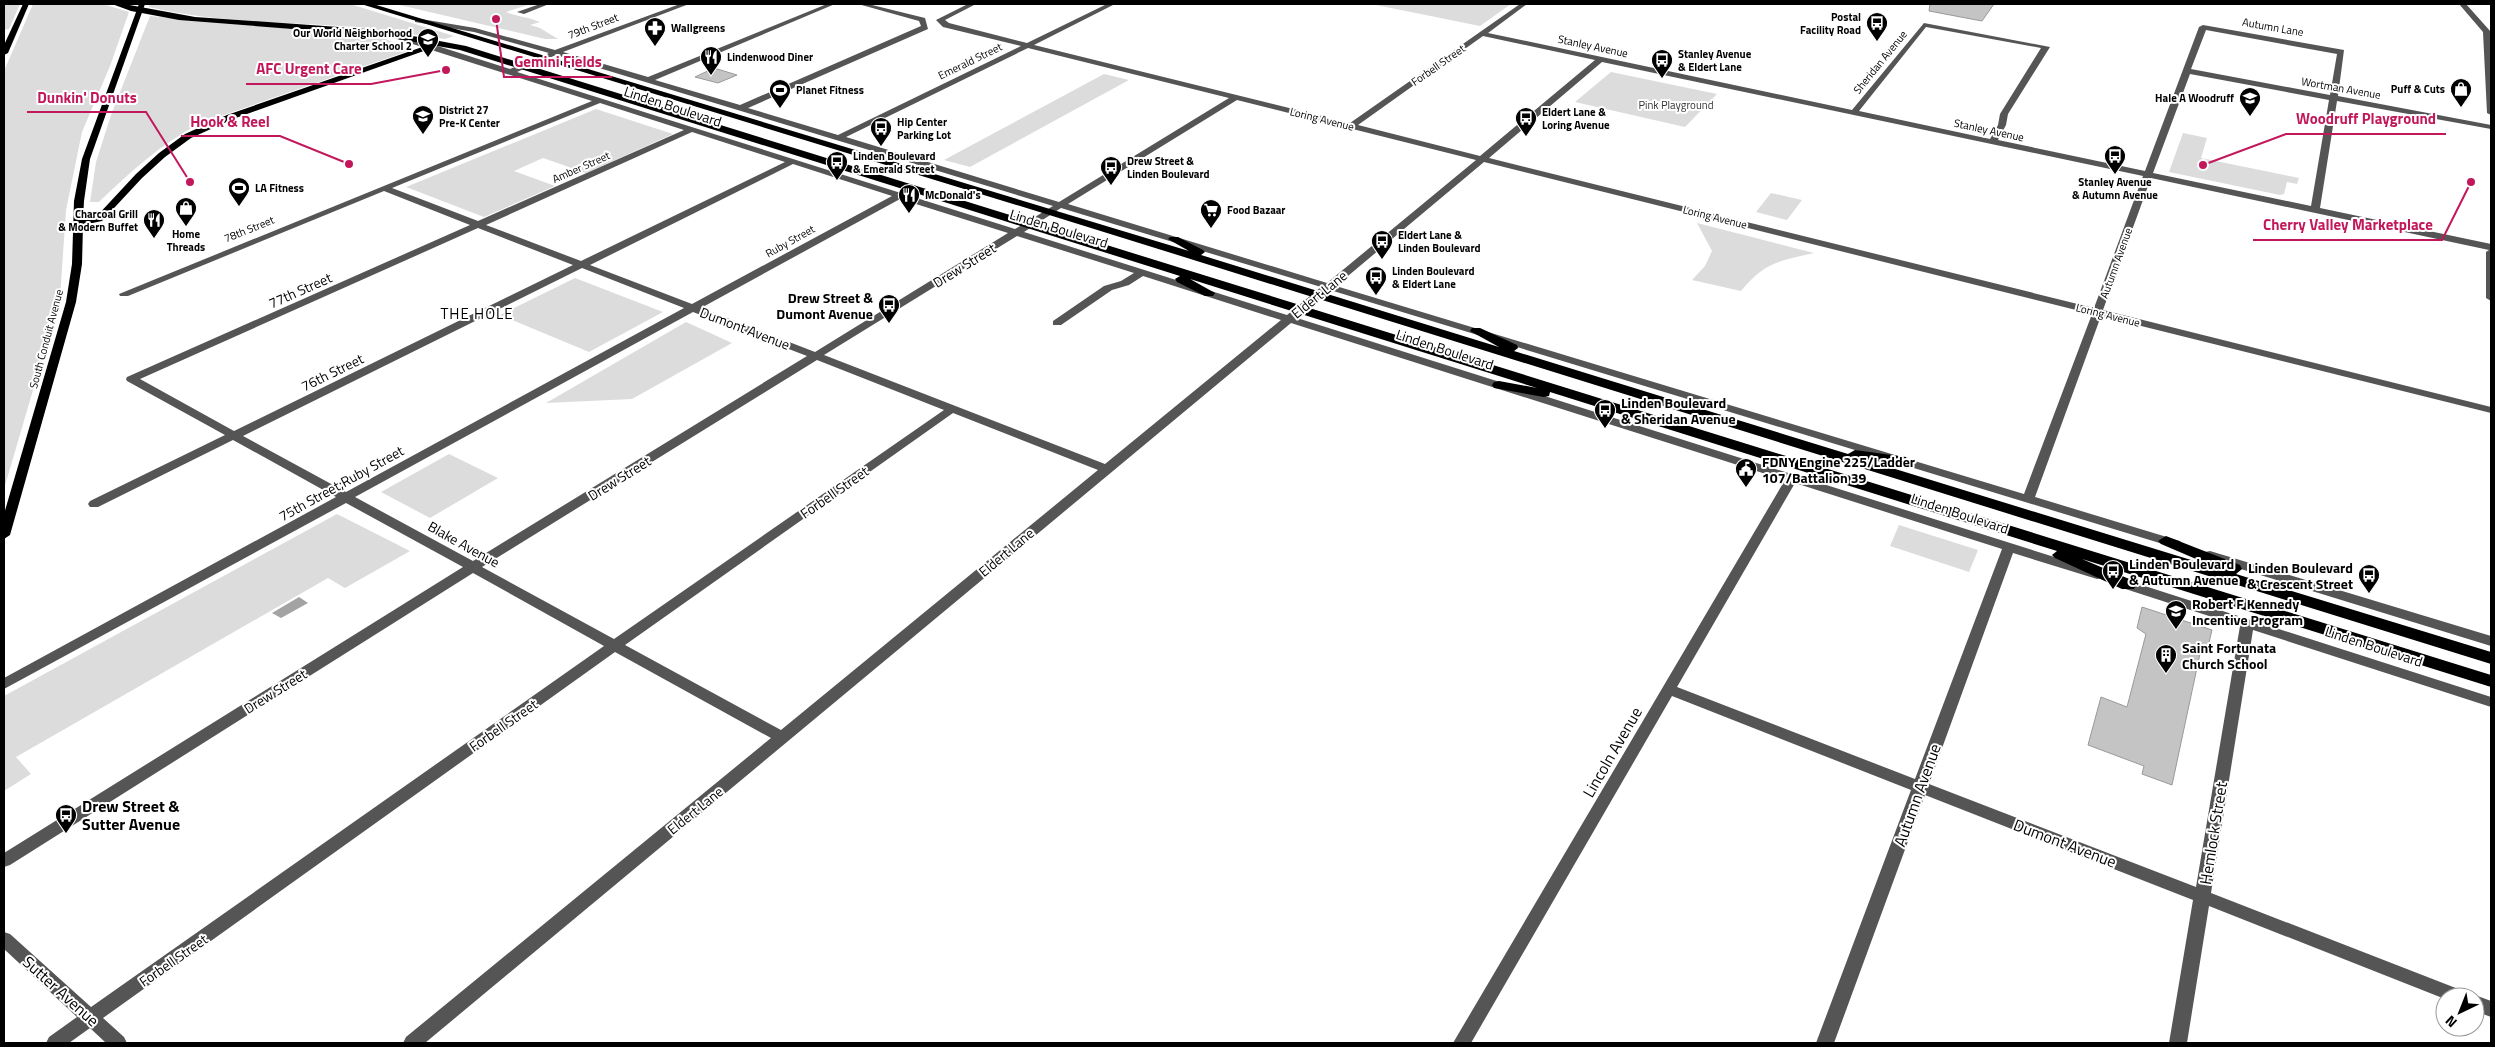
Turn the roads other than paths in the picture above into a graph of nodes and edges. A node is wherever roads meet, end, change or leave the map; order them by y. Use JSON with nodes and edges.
{"nodes":[{"id":1,"x":26,"y":4,"type":"edge"},
{"id":2,"x":118,"y":4,"type":"edge"},
{"id":3,"x":142,"y":4,"type":"edge"},
{"id":4,"x":364,"y":4,"type":"edge"},
{"id":5,"x":546,"y":4,"type":"edge"},
{"id":6,"x":686,"y":4,"type":"edge"},
{"id":7,"x":832,"y":4,"type":"edge"},
{"id":8,"x":861,"y":4,"type":"edge"},
{"id":9,"x":973,"y":4,"type":"edge"},
{"id":10,"x":1112,"y":4,"type":"edge"},
{"id":11,"x":1524,"y":4,"type":"edge"},
{"id":12,"x":2462,"y":4,"type":"edge"},
{"id":13,"x":521,"y":12,"type":"dead end"},
{"id":14,"x":416,"y":19,"type":"junction"},
{"id":15,"x":2203,"y":27,"type":"joint"},
{"id":16,"x":2487,"y":28,"type":"edge"},
{"id":17,"x":388,"y":34,"type":"junction"},
{"id":18,"x":1482,"y":34,"type":"junction"},
{"id":19,"x":12,"y":35,"type":"joint"},
{"id":20,"x":5,"y":40,"type":"edge"},
{"id":21,"x":442,"y":43,"type":"junction"},
{"id":22,"x":1028,"y":46,"type":"junction"},
{"id":23,"x":431,"y":47,"type":"junction"},
{"id":24,"x":4,"y":52,"type":"edge"},
{"id":25,"x":557,"y":52,"type":"junction"},
{"id":26,"x":542,"y":58,"type":"junction"},
{"id":27,"x":1600,"y":59,"type":"junction"},
{"id":28,"x":525,"y":66,"type":"junction"},
{"id":29,"x":2187,"y":71,"type":"junction"},
{"id":30,"x":510,"y":72,"type":"junction"},
{"id":31,"x":648,"y":80,"type":"junction"},
{"id":32,"x":674,"y":88,"type":"junction"},
{"id":33,"x":1236,"y":97,"type":"junction"},
{"id":34,"x":2334,"y":98,"type":"junction"},
{"id":35,"x":598,"y":100,"type":"junction"},
{"id":36,"x":740,"y":108,"type":"junction"},
{"id":37,"x":712,"y":110,"type":"junction"},
{"id":38,"x":1853,"y":113,"type":"junction"},
{"id":39,"x":2491,"y":113,"type":"edge"},
{"id":40,"x":1351,"y":126,"type":"junction"},
{"id":41,"x":2491,"y":127,"type":"edge"},
{"id":42,"x":720,"y":128,"type":"junction"},
{"id":43,"x":691,"y":130,"type":"junction"},
{"id":44,"x":835,"y":142,"type":"junction"},
{"id":45,"x":1993,"y":142,"type":"junction"},
{"id":46,"x":774,"y":156,"type":"junction"},
{"id":47,"x":1482,"y":159,"type":"junction"},
{"id":48,"x":914,"y":161,"type":"joint"},
{"id":49,"x":791,"y":162,"type":"junction"},
{"id":50,"x":2148,"y":175,"type":"junction"},
{"id":51,"x":384,"y":188,"type":"junction"},
{"id":52,"x":898,"y":196,"type":"junction"},
{"id":53,"x":1062,"y":205,"type":"junction"},
{"id":54,"x":2315,"y":210,"type":"junction"},
{"id":55,"x":1050,"y":212,"type":"junction"},
{"id":56,"x":78,"y":223,"type":"junction"},
{"id":57,"x":480,"y":225,"type":"junction"},
{"id":58,"x":1029,"y":225,"type":"junction"},
{"id":59,"x":1016,"y":233,"type":"junction"},
{"id":60,"x":1174,"y":239,"type":"junction"},
{"id":61,"x":2491,"y":247,"type":"edge"},
{"id":62,"x":2491,"y":252,"type":"edge"},
{"id":63,"x":1141,"y":259,"type":"junction"},
{"id":64,"x":582,"y":265,"type":"junction"},
{"id":65,"x":1142,"y":272,"type":"junction"},
{"id":66,"x":1241,"y":272,"type":"junction"},
{"id":67,"x":1328,"y":286,"type":"junction"},
{"id":68,"x":1209,"y":293,"type":"junction"},
{"id":69,"x":124,"y":294,"type":"dead end"},
{"id":70,"x":1316,"y":296,"type":"junction"},
{"id":71,"x":2491,"y":298,"type":"edge"},
{"id":72,"x":693,"y":308,"type":"junction"},
{"id":73,"x":1301,"y":308,"type":"junction"},
{"id":74,"x":2097,"y":312,"type":"junction"},
{"id":75,"x":1289,"y":318,"type":"junction"},
{"id":76,"x":1057,"y":323,"type":"dead end"},
{"id":77,"x":1476,"y":331,"type":"junction"},
{"id":78,"x":816,"y":356,"type":"junction"},
{"id":79,"x":1566,"y":373,"type":"junction"},
{"id":80,"x":131,"y":379,"type":"joint"},
{"id":81,"x":1499,"y":385,"type":"junction"},
{"id":82,"x":1606,"y":404,"type":"junction"},
{"id":83,"x":952,"y":409,"type":"junction"},
{"id":84,"x":2491,"y":410,"type":"edge"},
{"id":85,"x":235,"y":436,"type":"junction"},
{"id":86,"x":1810,"y":448,"type":"junction"},
{"id":87,"x":1901,"y":460,"type":"junction"},
{"id":88,"x":1106,"y":469,"type":"junction"},
{"id":89,"x":1792,"y":478,"type":"junction"},
{"id":90,"x":347,"y":498,"type":"junction"},
{"id":91,"x":2028,"y":499,"type":"junction"},
{"id":92,"x":94,"y":504,"type":"dead end"},
{"id":93,"x":2000,"y":527,"type":"junction"},
{"id":94,"x":4,"y":536,"type":"edge"},
{"id":95,"x":2166,"y":541,"type":"junction"},
{"id":96,"x":2009,"y":547,"type":"junction"},
{"id":97,"x":473,"y":567,"type":"junction"},
{"id":98,"x":2128,"y":585,"type":"junction"},
{"id":99,"x":2323,"y":606,"type":"junction"},
{"id":100,"x":2248,"y":624,"type":"junction"},
{"id":101,"x":2491,"y":640,"type":"edge"},
{"id":102,"x":615,"y":645,"type":"junction"},
{"id":103,"x":2491,"y":658,"type":"edge"},
{"id":104,"x":2491,"y":681,"type":"edge"},
{"id":105,"x":4,"y":684,"type":"edge"},
{"id":106,"x":1669,"y":689,"type":"junction"},
{"id":107,"x":2491,"y":702,"type":"edge"},
{"id":108,"x":782,"y":738,"type":"junction"},
{"id":109,"x":1920,"y":786,"type":"junction"},
{"id":110,"x":4,"y":861,"type":"edge"},
{"id":111,"x":2202,"y":896,"type":"junction"},
{"id":112,"x":4,"y":939,"type":"edge"},
{"id":113,"x":2435,"y":987,"type":"edge"},
{"id":114,"x":90,"y":1019,"type":"junction"},
{"id":115,"x":55,"y":1043,"type":"edge"},
{"id":116,"x":118,"y":1043,"type":"edge"},
{"id":117,"x":412,"y":1043,"type":"edge"},
{"id":118,"x":1462,"y":1043,"type":"edge"},
{"id":119,"x":1825,"y":1043,"type":"edge"},
{"id":120,"x":2178,"y":1043,"type":"edge"}],
"edges":[{"from":1,"to":19,"type":"main road"},
{"from":2,"to":17,"type":"highway","name":"Linden Boulevard"},
{"from":3,"to":56,"type":"main road","name":"South Conduit Avenue"},
{"from":4,"to":14,"type":"highway","name":"Linden Boulevard"},
{"from":5,"to":13,"type":"street"},
{"from":6,"to":25,"type":"street","name":"79th Street"},
{"from":7,"to":31,"type":"street"},
{"from":8,"to":36,"type":"street"},
{"from":9,"to":22,"type":"street","name":"Loring Avenue"},
{"from":10,"to":22,"type":"street","name":"Emerald Street"},
{"from":11,"to":18,"type":"street","name":"Forbell Street"},
{"from":12,"to":16,"type":"street"},
{"from":14,"to":25,"type":"street","name":"Linden Boulevard"},
{"from":14,"to":26,"type":"highway","name":"Linden Boulevard"},
{"from":15,"to":29,"type":"street","name":"Autumn Avenue"},
{"from":15,"to":34,"type":"street","name":"Autumn Lane"},
{"from":16,"to":39,"type":"street"},
{"from":17,"to":21,"type":"highway","name":"Linden Boulevard"},
{"from":17,"to":23,"type":"street","name":"Linden Boulevard"},
{"from":18,"to":27,"type":"street","name":"Stanley Avenue"},
{"from":18,"to":40,"type":"street","name":"Forbell Street"},
{"from":19,"to":20,"type":"street"},
{"from":20,"to":24,"type":"main road"},
{"from":21,"to":23,"type":"highway"},
{"from":21,"to":28,"type":"highway","name":"Linden Boulevard"},
{"from":22,"to":33,"type":"street","name":"Loring Avenue"},
{"from":22,"to":44,"type":"street","name":"Emerald Street"},
{"from":23,"to":30,"type":"street","name":"Linden Boulevard"},
{"from":23,"to":56,"type":"main road"},
{"from":25,"to":26,"type":"street","name":"79th Street"},
{"from":25,"to":31,"type":"street","name":"Linden Boulevard"},
{"from":26,"to":28,"type":"street","name":"79th Street"},
{"from":26,"to":37,"type":"highway","name":"Linden Boulevard"},
{"from":27,"to":38,"type":"street","name":"Stanley Avenue"},
{"from":27,"to":47,"type":"street","name":"Eldert Lane"},
{"from":28,"to":30,"type":"street","name":"79th Street"},
{"from":28,"to":42,"type":"highway","name":"Linden Boulevard"},
{"from":29,"to":34,"type":"street","name":"Wortman Avenue"},
{"from":29,"to":50,"type":"street","name":"Autumn Avenue"},
{"from":30,"to":35,"type":"street","name":"Linden Boulevard"},
{"from":31,"to":32,"type":"street","name":"Linden Boulevard"},
{"from":32,"to":36,"type":"street","name":"Linden Boulevard"},
{"from":32,"to":37,"type":"highway"},
{"from":33,"to":40,"type":"street","name":"Loring Avenue"},
{"from":33,"to":53,"type":"street","name":"Drew Street"},
{"from":34,"to":41,"type":"street","name":"Wortman Avenue"},
{"from":34,"to":54,"type":"street"},
{"from":35,"to":43,"type":"street","name":"Linden Boulevard"},
{"from":35,"to":51,"type":"street","name":"78th Street"},
{"from":36,"to":44,"type":"street","name":"Linden Boulevard"},
{"from":37,"to":44,"type":"highway","name":"Linden Boulevard"},
{"from":38,"to":45,"type":"street","name":"Stanley Avenue"},
{"from":38,"to":45,"type":"street","name":"Sheridan Avenue"},
{"from":40,"to":47,"type":"street","name":"Loring Avenue"},
{"from":42,"to":46,"type":"highway"},
{"from":42,"to":58,"type":"highway","name":"Linden Boulevard"},
{"from":43,"to":46,"type":"street","name":"Linden Boulevard"},
{"from":43,"to":57,"type":"street","name":"Amber Street"},
{"from":44,"to":48,"type":"highway"},
{"from":44,"to":55,"type":"highway","name":"Linden Boulevard"},
{"from":45,"to":50,"type":"street","name":"Stanley Avenue"},
{"from":46,"to":49,"type":"street","name":"Linden Boulevard"},
{"from":47,"to":67,"type":"street","name":"Eldert Lane"},
{"from":47,"to":74,"type":"street","name":"Loring Avenue"},
{"from":48,"to":53,"type":"street","name":"Linden Boulevard"},
{"from":49,"to":52,"type":"street","name":"Linden Boulevard"},
{"from":49,"to":64,"type":"street"},
{"from":50,"to":54,"type":"street","name":"Stanley Avenue"},
{"from":50,"to":74,"type":"street","name":"Autumn Avenue"},
{"from":51,"to":57,"type":"street","name":"Dumont Avenue"},
{"from":51,"to":69,"type":"street","name":"78th Street"},
{"from":52,"to":59,"type":"street","name":"Linden Boulevard"},
{"from":52,"to":72,"type":"street","name":"Ruby Street"},
{"from":53,"to":55,"type":"street","name":"Drew Street"},
{"from":53,"to":60,"type":"street","name":"Linden Boulevard"},
{"from":54,"to":61,"type":"street","name":"Stanley Avenue"},
{"from":55,"to":58,"type":"street","name":"Drew Street"},
{"from":55,"to":66,"type":"highway","name":"Linden Boulevard"},
{"from":56,"to":94,"type":"main road","name":"South Conduit Avenue"},
{"from":57,"to":64,"type":"street","name":"Dumont Avenue"},
{"from":57,"to":80,"type":"street","name":"77th Street"},
{"from":58,"to":59,"type":"street","name":"Drew Street"},
{"from":58,"to":63,"type":"highway","name":"Linden Boulevard"},
{"from":59,"to":65,"type":"street","name":"Linden Boulevard"},
{"from":59,"to":78,"type":"street","name":"Drew Street"},
{"from":60,"to":66,"type":"highway"},
{"from":60,"to":67,"type":"street","name":"Linden Boulevard"},
{"from":62,"to":71,"type":"street"},
{"from":63,"to":68,"type":"highway"},
{"from":63,"to":73,"type":"highway","name":"Linden Boulevard"},
{"from":64,"to":72,"type":"street","name":"Dumont Avenue"},
{"from":64,"to":85,"type":"street","name":"76th Street"},
{"from":65,"to":68,"type":"street","name":"Linden Boulevard"},
{"from":65,"to":76,"type":"street"},
{"from":66,"to":70,"type":"highway","name":"Linden Boulevard"},
{"from":67,"to":70,"type":"street","name":"Eldert Lane"},
{"from":67,"to":77,"type":"street","name":"Linden Boulevard"},
{"from":68,"to":75,"type":"street","name":"Linden Boulevard"},
{"from":70,"to":73,"type":"street","name":"Eldert Lane"},
{"from":70,"to":79,"type":"highway","name":"Linden Boulevard"},
{"from":72,"to":78,"type":"street","name":"Dumont Avenue"},
{"from":72,"to":90,"type":"street","name":"75th Street;Ruby Street"},
{"from":73,"to":75,"type":"street","name":"Eldert Lane"},
{"from":73,"to":82,"type":"highway","name":"Linden Boulevard"},
{"from":74,"to":84,"type":"street","name":"Loring Avenue"},
{"from":74,"to":91,"type":"street","name":"Autumn Avenue"},
{"from":75,"to":81,"type":"street","name":"Linden Boulevard"},
{"from":75,"to":88,"type":"street","name":"Eldert Lane"},
{"from":77,"to":79,"type":"highway"},
{"from":77,"to":87,"type":"street","name":"Linden Boulevard"},
{"from":78,"to":83,"type":"street","name":"Dumont Avenue"},
{"from":78,"to":97,"type":"street","name":"Drew Street"},
{"from":79,"to":86,"type":"highway","name":"Linden Boulevard"},
{"from":80,"to":85,"type":"street","name":"Blake Avenue"},
{"from":81,"to":82,"type":"highway"},
{"from":81,"to":89,"type":"street","name":"Linden Boulevard"},
{"from":82,"to":93,"type":"highway","name":"Linden Boulevard"},
{"from":83,"to":88,"type":"street","name":"Dumont Avenue"},
{"from":83,"to":102,"type":"street","name":"Forbell Street"},
{"from":85,"to":90,"type":"street","name":"Blake Avenue"},
{"from":85,"to":92,"type":"street","name":"76th Street"},
{"from":86,"to":87,"type":"highway"},
{"from":86,"to":99,"type":"highway","name":"Linden Boulevard"},
{"from":87,"to":91,"type":"street","name":"Linden Boulevard"},
{"from":88,"to":108,"type":"street","name":"Eldert Lane"},
{"from":89,"to":96,"type":"street","name":"Linden Boulevard"},
{"from":89,"to":106,"type":"street","name":"Lincoln Avenue"},
{"from":90,"to":97,"type":"street","name":"Blake Avenue"},
{"from":90,"to":105,"type":"street","name":"75th Street;Ruby Street"},
{"from":91,"to":95,"type":"street","name":"Linden Boulevard"},
{"from":93,"to":98,"type":"highway"},
{"from":93,"to":104,"type":"highway","name":"Linden Boulevard"},
{"from":95,"to":99,"type":"highway"},
{"from":95,"to":101,"type":"street","name":"Linden Boulevard"},
{"from":96,"to":98,"type":"street","name":"Linden Boulevard"},
{"from":96,"to":109,"type":"street","name":"Autumn Avenue"},
{"from":97,"to":102,"type":"street","name":"Blake Avenue"},
{"from":97,"to":110,"type":"street","name":"Drew Street"},
{"from":98,"to":100,"type":"street","name":"Linden Boulevard"},
{"from":99,"to":103,"type":"highway","name":"Linden Boulevard"},
{"from":100,"to":107,"type":"street","name":"Linden Boulevard"},
{"from":100,"to":111,"type":"street","name":"Hemlock Street"},
{"from":102,"to":108,"type":"street","name":"Blake Avenue"},
{"from":102,"to":114,"type":"street","name":"Forbell Street"},
{"from":106,"to":109,"type":"street","name":"Dumont Avenue"},
{"from":106,"to":118,"type":"street","name":"Lincoln Avenue"},
{"from":108,"to":117,"type":"street","name":"Eldert Lane"},
{"from":109,"to":111,"type":"street","name":"Dumont Avenue"},
{"from":109,"to":119,"type":"street","name":"Autumn Avenue"},
{"from":111,"to":113,"type":"street","name":"Dumont Avenue"},
{"from":111,"to":120,"type":"street","name":"Hemlock Street"},
{"from":112,"to":114,"type":"street","name":"Sutter Avenue"},
{"from":114,"to":115,"type":"street","name":"Forbell Street"},
{"from":114,"to":116,"type":"street","name":"Sutter Avenue"}]}
